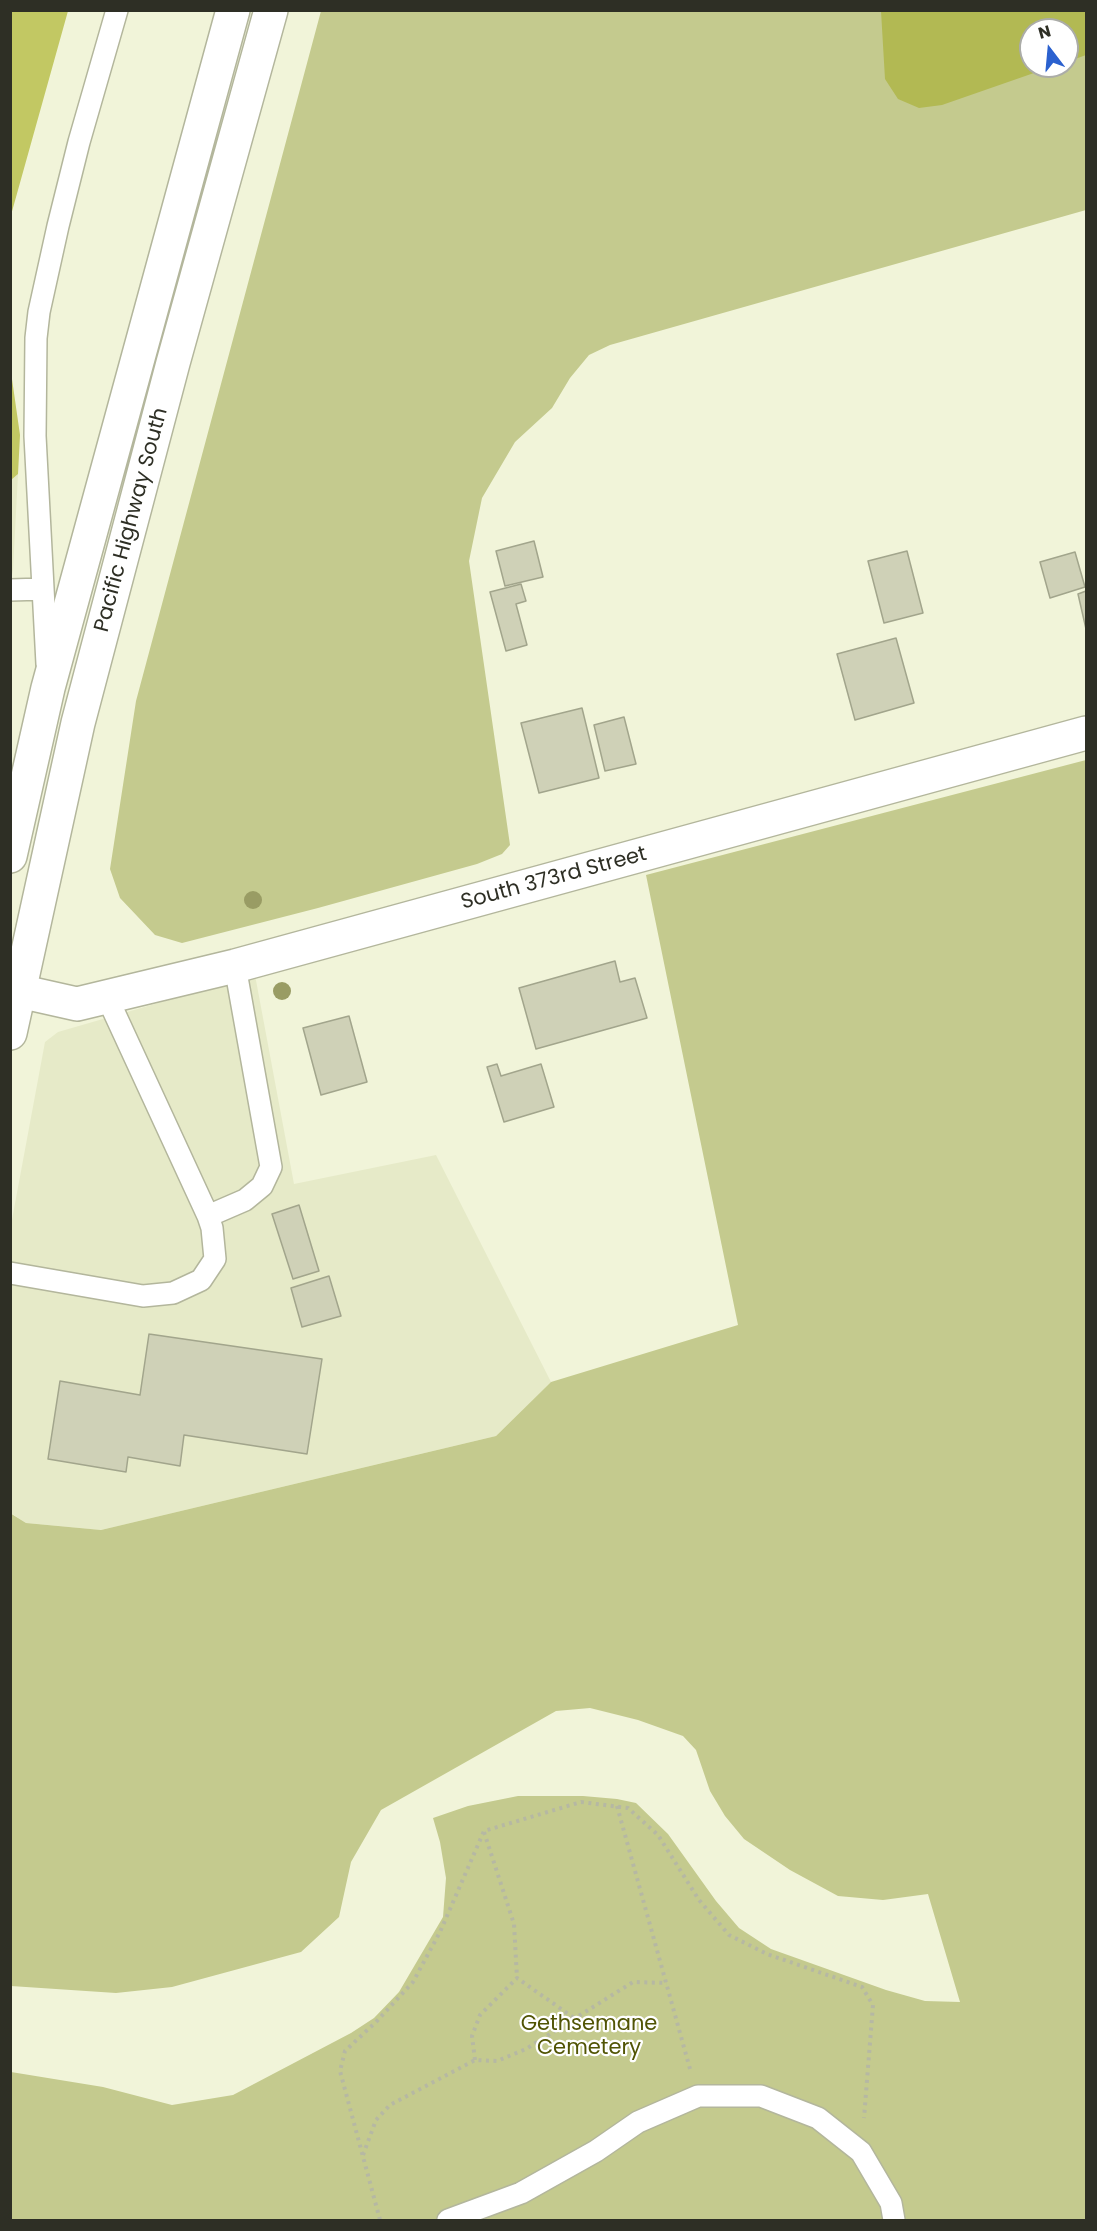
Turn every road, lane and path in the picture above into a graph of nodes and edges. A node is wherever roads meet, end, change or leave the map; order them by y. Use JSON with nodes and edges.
{"nodes":[{"id":1,"x":117,"y":10,"type":"edge"},
{"id":2,"x":233,"y":10,"type":"edge"},
{"id":3,"x":271,"y":10,"type":"edge"},
{"id":4,"x":43,"y":589,"type":"junction"},
{"id":5,"x":10,"y":590,"type":"edge"},
{"id":6,"x":48,"y":688,"type":"junction"},
{"id":7,"x":1086,"y":732,"type":"edge"},
{"id":8,"x":10,"y":856,"type":"edge"},
{"id":9,"x":235,"y":966,"type":"junction"},
{"id":10,"x":19,"y":991,"type":"junction"},
{"id":11,"x":106,"y":996,"type":"junction"},
{"id":12,"x":10,"y":1033,"type":"edge"},
{"id":13,"x":208,"y":1216,"type":"junction"},
{"id":14,"x":10,"y":1273,"type":"edge"},
{"id":15,"x":617,"y":1806,"type":"junction"},
{"id":16,"x":484,"y":1831,"type":"junction"},
{"id":17,"x":517,"y":1978,"type":"junction"},
{"id":18,"x":667,"y":1983,"type":"junction"},
{"id":19,"x":574,"y":2018,"type":"junction"},
{"id":20,"x":476,"y":2060,"type":"junction"},
{"id":21,"x":698,"y":2096,"type":"junction"},
{"id":22,"x":861,"y":2151,"type":"junction"},
{"id":23,"x":363,"y":2155,"type":"junction"},
{"id":24,"x":380,"y":2220,"type":"edge"},
{"id":25,"x":448,"y":2220,"type":"edge"},
{"id":26,"x":894,"y":2220,"type":"edge"}],
"edges":[{"from":1,"to":4,"type":"lane"},
{"from":2,"to":6,"type":"main road","name":"Pacific Highway South"},
{"from":3,"to":10,"type":"main road","name":"Pacific Highway South"},
{"from":4,"to":5,"type":"lane"},
{"from":4,"to":6,"type":"lane"},
{"from":6,"to":8,"type":"main road","name":"Pacific Highway South"},
{"from":7,"to":9,"type":"main road","name":"South 373rd Street"},
{"from":9,"to":11,"type":"main road","name":"South 373rd Street"},
{"from":9,"to":13,"type":"lane"},
{"from":10,"to":11,"type":"main road","name":"South 373rd Street"},
{"from":10,"to":12,"type":"main road","name":"Pacific Highway South"},
{"from":11,"to":13,"type":"lane"},
{"from":13,"to":14,"type":"lane"},
{"from":15,"to":16,"type":"path"},
{"from":15,"to":18,"type":"path"},
{"from":15,"to":22,"type":"path"},
{"from":16,"to":17,"type":"path"},
{"from":16,"to":23,"type":"path"},
{"from":17,"to":19,"type":"path"},
{"from":17,"to":20,"type":"path"},
{"from":18,"to":19,"type":"path"},
{"from":18,"to":21,"type":"path"},
{"from":19,"to":20,"type":"path"},
{"from":20,"to":23,"type":"path"},
{"from":21,"to":22,"type":"lane"},
{"from":21,"to":25,"type":"lane"},
{"from":22,"to":26,"type":"lane"},
{"from":23,"to":24,"type":"path"}]}
